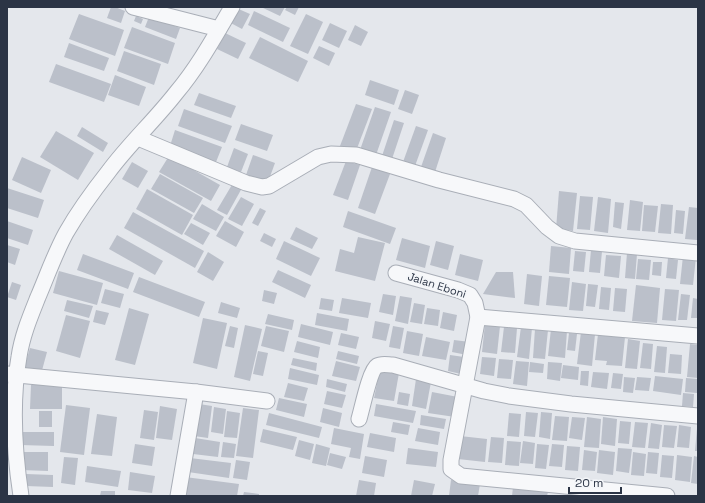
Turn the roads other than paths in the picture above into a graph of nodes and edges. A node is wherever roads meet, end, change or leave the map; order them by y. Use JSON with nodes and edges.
{"nodes":[{"id":1,"x":133,"y":7,"type":"edge"},
{"id":2,"x":232,"y":7,"type":"edge"},
{"id":3,"x":219,"y":30,"type":"junction"},
{"id":4,"x":138,"y":138,"type":"junction"},
{"id":5,"x":698,"y":253,"type":"edge"},
{"id":6,"x":396,"y":273,"type":"dead end"},
{"id":7,"x":477,"y":310,"type":"junction"},
{"id":8,"x":698,"y":336,"type":"edge"},
{"id":9,"x":12,"y":375,"type":"edge"},
{"id":10,"x":465,"y":385,"type":"junction"},
{"id":11,"x":196,"y":392,"type":"junction"},
{"id":12,"x":267,"y":401,"type":"dead end"},
{"id":13,"x":698,"y":416,"type":"edge"},
{"id":14,"x":359,"y":419,"type":"dead end"},
{"id":15,"x":21,"y":496,"type":"edge"},
{"id":16,"x":178,"y":496,"type":"edge"},
{"id":17,"x":667,"y":496,"type":"edge"}],
"edges":[{"from":1,"to":3,"type":"street"},
{"from":2,"to":3,"type":"street"},
{"from":3,"to":4,"type":"street"},
{"from":4,"to":5,"type":"street"},
{"from":4,"to":9,"type":"street"},
{"from":6,"to":7,"type":"street","name":"Jalan Eboni"},
{"from":7,"to":8,"type":"street"},
{"from":7,"to":10,"type":"street"},
{"from":9,"to":11,"type":"street"},
{"from":9,"to":15,"type":"street"},
{"from":10,"to":13,"type":"street"},
{"from":10,"to":14,"type":"street"},
{"from":10,"to":17,"type":"street"},
{"from":11,"to":12,"type":"street"},
{"from":11,"to":16,"type":"street"}]}
